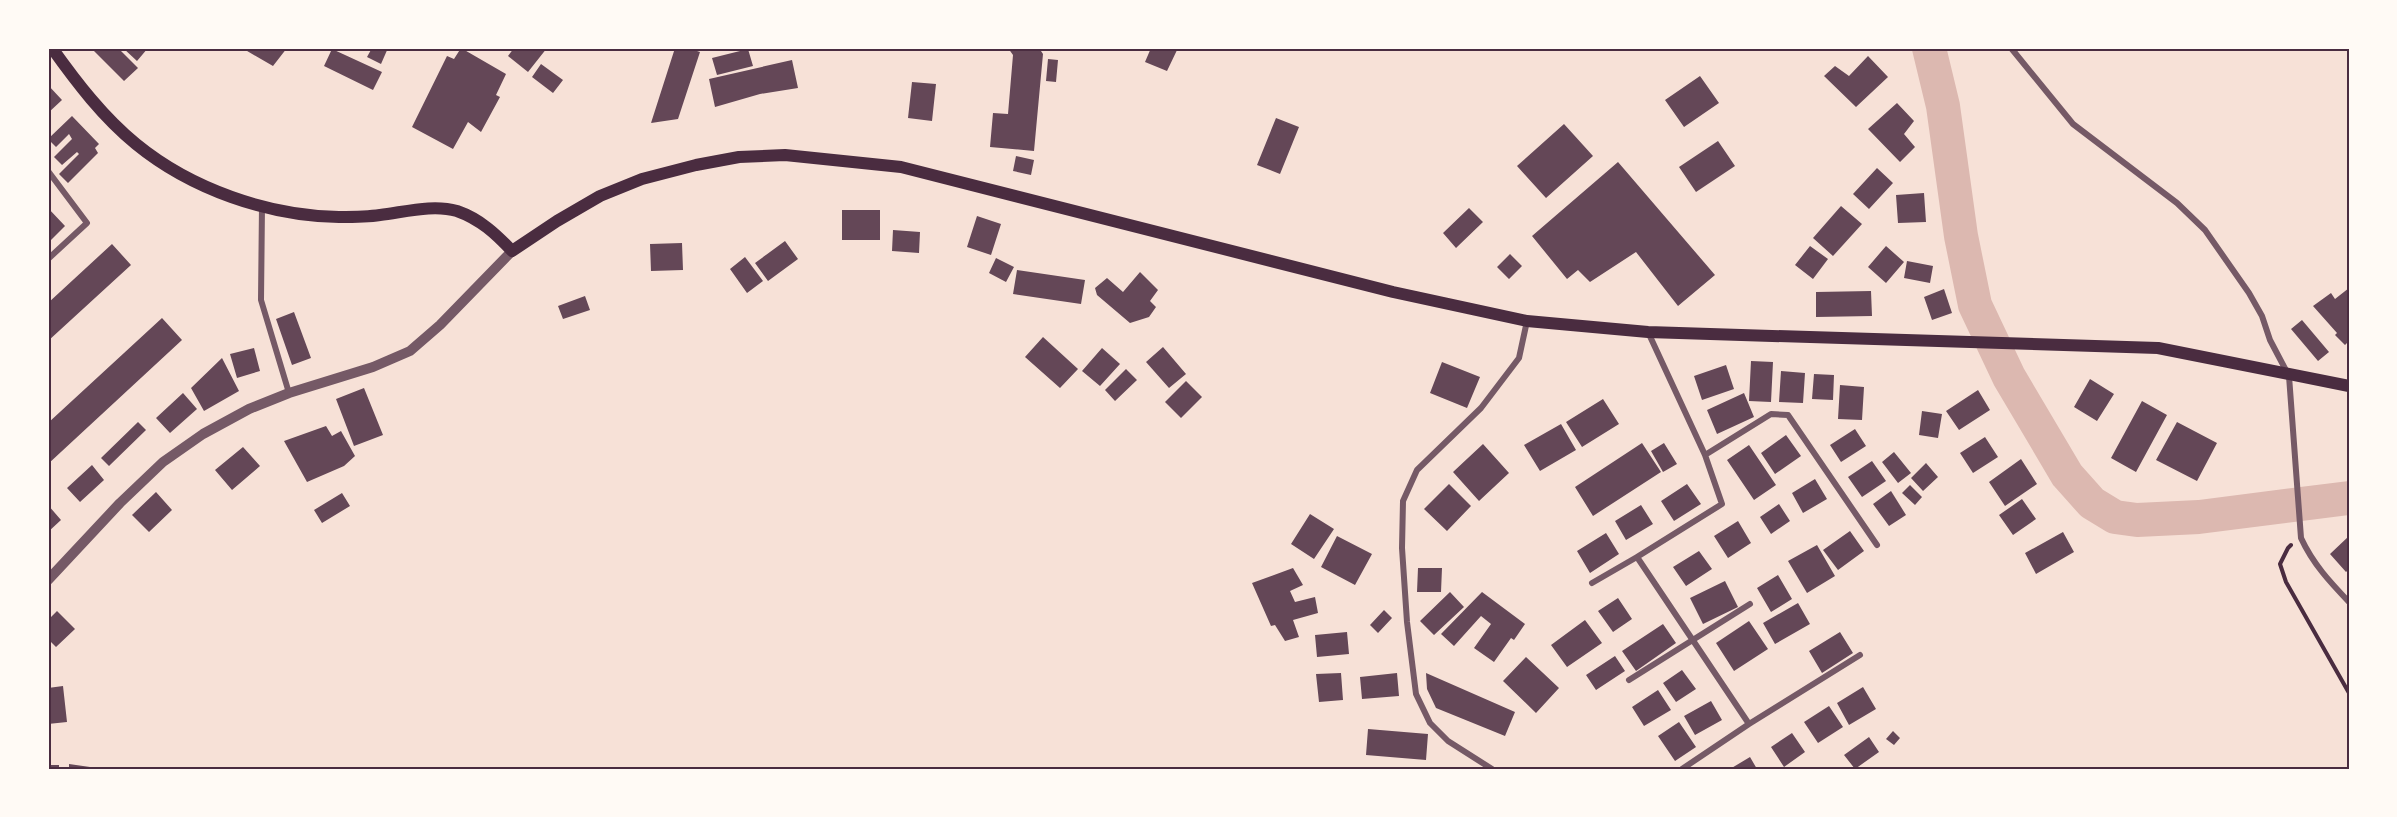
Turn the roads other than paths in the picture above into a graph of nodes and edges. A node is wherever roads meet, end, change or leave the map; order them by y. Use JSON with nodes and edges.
{"nodes":[{"id":1,"x":52,"y":48,"type":"edge"},
{"id":2,"x":2011,"y":48,"type":"edge"},
{"id":3,"x":48,"y":171,"type":"edge"},
{"id":4,"x":262,"y":206,"type":"junction"},
{"id":5,"x":512,"y":251,"type":"junction"},
{"id":6,"x":48,"y":259,"type":"edge"},
{"id":7,"x":1527,"y":321,"type":"junction"},
{"id":8,"x":1648,"y":332,"type":"junction"},
{"id":9,"x":2289,"y":376,"type":"junction"},
{"id":10,"x":2349,"y":386,"type":"edge"},
{"id":11,"x":289,"y":393,"type":"junction"},
{"id":12,"x":1705,"y":455,"type":"junction"},
{"id":13,"x":1877,"y":545,"type":"dead end"},
{"id":14,"x":1637,"y":557,"type":"junction"},
{"id":15,"x":50,"y":575,"type":"edge"},
{"id":16,"x":1592,"y":583,"type":"dead end"},
{"id":17,"x":2349,"y":602,"type":"edge"},
{"id":18,"x":1750,"y":604,"type":"dead end"},
{"id":19,"x":1692,"y":641,"type":"junction"},
{"id":20,"x":1860,"y":655,"type":"dead end"},
{"id":21,"x":1629,"y":680,"type":"dead end"},
{"id":22,"x":1749,"y":724,"type":"junction"},
{"id":23,"x":1492,"y":769,"type":"edge"},
{"id":24,"x":1682,"y":769,"type":"edge"}],
"edges":[{"from":1,"to":4,"type":"main road"},
{"from":2,"to":9,"type":"street"},
{"from":3,"to":6,"type":"street"},
{"from":4,"to":5,"type":"main road"},
{"from":4,"to":11,"type":"street"},
{"from":5,"to":7,"type":"main road"},
{"from":5,"to":11,"type":"street"},
{"from":7,"to":8,"type":"main road"},
{"from":7,"to":23,"type":"street"},
{"from":8,"to":9,"type":"main road"},
{"from":8,"to":12,"type":"street"},
{"from":9,"to":10,"type":"main road"},
{"from":9,"to":17,"type":"street"},
{"from":11,"to":15,"type":"street"},
{"from":12,"to":13,"type":"street"},
{"from":12,"to":14,"type":"street"},
{"from":14,"to":16,"type":"street"},
{"from":14,"to":19,"type":"street"},
{"from":18,"to":19,"type":"street"},
{"from":19,"to":21,"type":"street"},
{"from":19,"to":22,"type":"street"},
{"from":20,"to":22,"type":"street"},
{"from":22,"to":24,"type":"street"}]}
